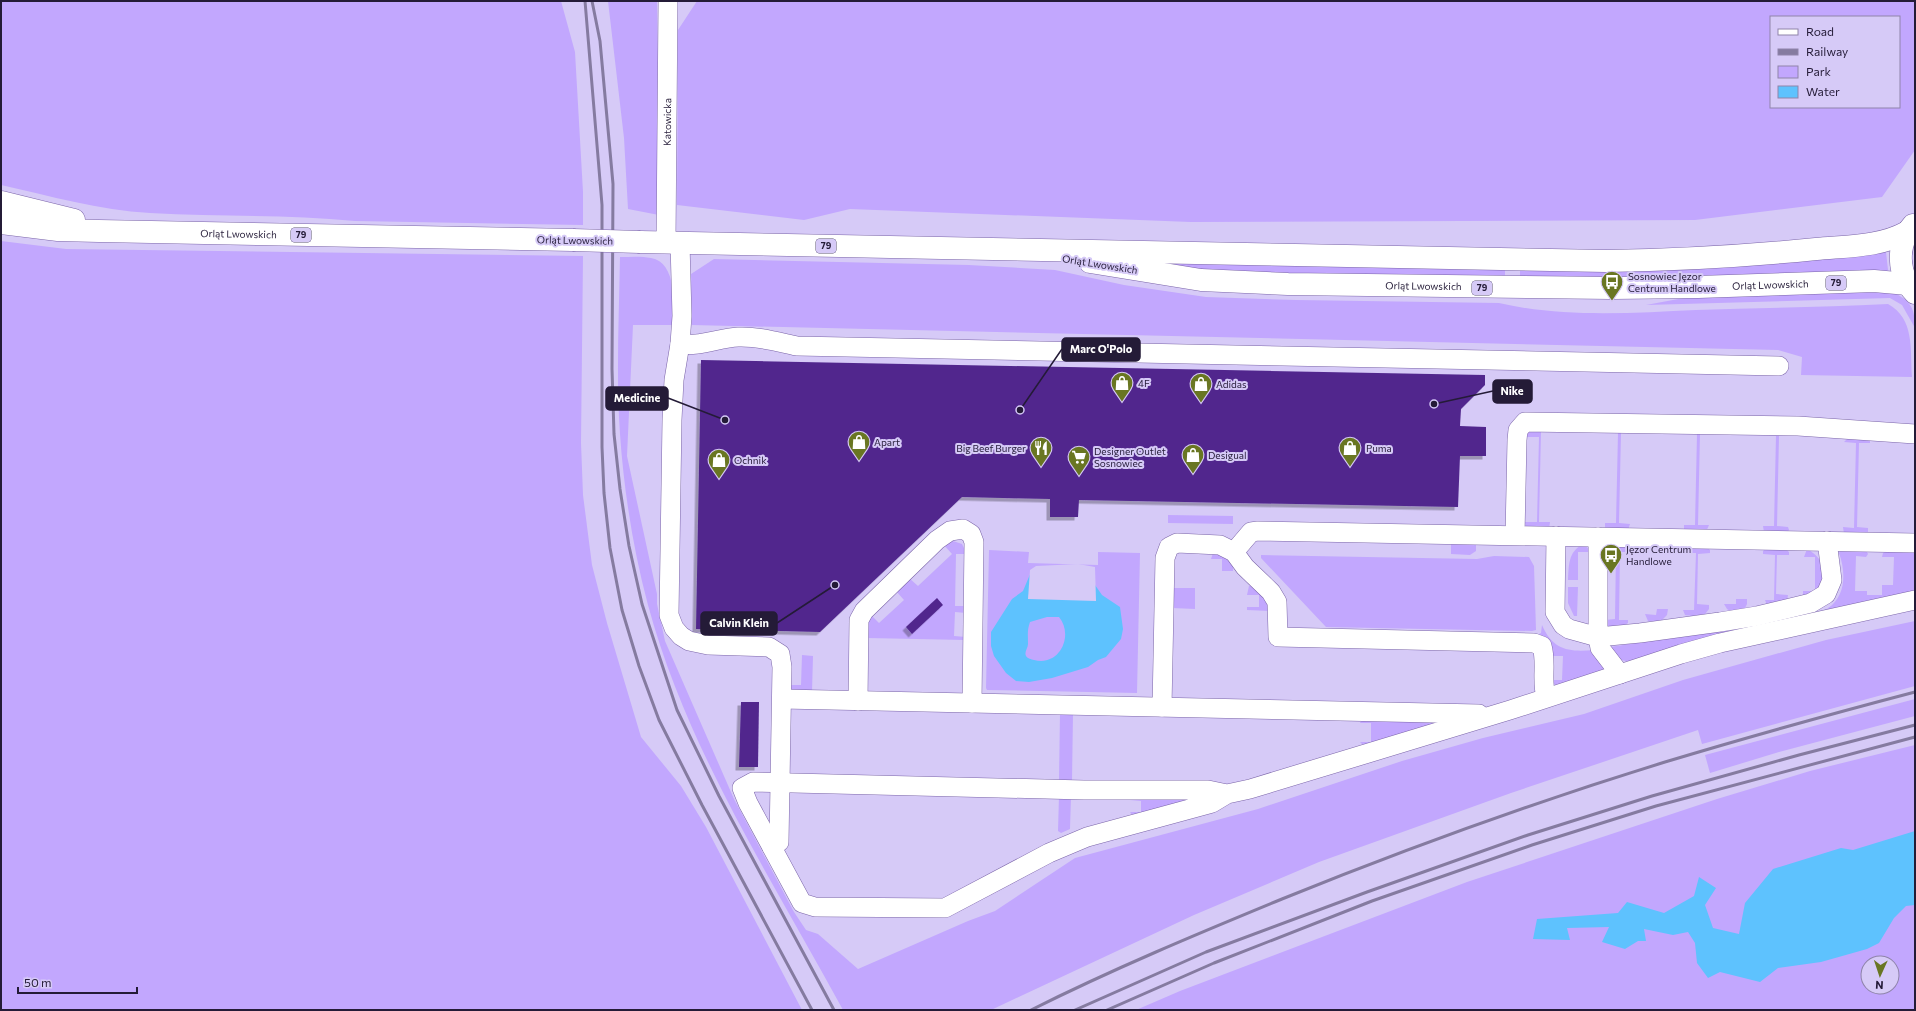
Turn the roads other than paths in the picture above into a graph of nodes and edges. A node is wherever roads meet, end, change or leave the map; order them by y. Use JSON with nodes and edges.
{"nodes":[{"id":1,"x":668,"y":1,"type":"edge"},
{"id":2,"x":1,"y":202,"type":"edge"},
{"id":3,"x":1,"y":223,"type":"edge"},
{"id":4,"x":1911,"y":227,"type":"edge"},
{"id":5,"x":138,"y":231,"type":"junction"},
{"id":6,"x":673,"y":242,"type":"junction"},
{"id":7,"x":1011,"y":250,"type":"junction"},
{"id":8,"x":1912,"y":288,"type":"edge"},
{"id":9,"x":680,"y":344,"type":"junction"},
{"id":10,"x":1779,"y":366,"type":"dead end"},
{"id":11,"x":1915,"y":434,"type":"edge"},
{"id":12,"x":1515,"y":535,"type":"junction"},
{"id":13,"x":1556,"y":536,"type":"junction"},
{"id":14,"x":1598,"y":537,"type":"junction"},
{"id":15,"x":1827,"y":542,"type":"junction"},
{"id":16,"x":1915,"y":543,"type":"edge"},
{"id":17,"x":1234,"y":552,"type":"junction"},
{"id":18,"x":1915,"y":600,"type":"edge"},
{"id":19,"x":1598,"y":637,"type":"junction"},
{"id":20,"x":1620,"y":674,"type":"junction"},
{"id":21,"x":1546,"y":697,"type":"junction"},
{"id":22,"x":782,"y":699,"type":"junction"},
{"id":23,"x":858,"y":701,"type":"junction"},
{"id":24,"x":972,"y":703,"type":"junction"},
{"id":25,"x":1162,"y":707,"type":"junction"},
{"id":26,"x":1495,"y":714,"type":"junction"},
{"id":27,"x":780,"y":783,"type":"junction"},
{"id":28,"x":1227,"y":794,"type":"junction"},
{"id":29,"x":772,"y":847,"type":"junction"}],
"edges":[{"from":1,"to":6,"type":"lane","name":"Katowicka"},
{"from":2,"to":5,"type":"main road","number":"79"},
{"from":3,"to":5,"type":"main road","number":"79"},
{"from":4,"to":7,"type":"main road","name":"Orląt Lwowskich","number":"79"},
{"from":4,"to":8,"type":"main road","number":"79"},
{"from":5,"to":6,"type":"main road","name":"Orląt Lwowskich","number":"79","bridge":true},
{"from":6,"to":7,"type":"main road","name":"Orląt Lwowskich","number":"79"},
{"from":6,"to":9,"type":"lane","name":"Katowicka"},
{"from":7,"to":8,"type":"main road","name":"Orląt Lwowskich","number":"79"},
{"from":9,"to":10,"type":"lane"},
{"from":9,"to":22,"type":"lane","name":"Katowicka"},
{"from":11,"to":12,"type":"lane"},
{"from":12,"to":13,"type":"lane"},
{"from":12,"to":17,"type":"lane"},
{"from":13,"to":14,"type":"lane"},
{"from":13,"to":19,"type":"lane"},
{"from":14,"to":15,"type":"lane"},
{"from":14,"to":19,"type":"lane"},
{"from":15,"to":16,"type":"lane"},
{"from":15,"to":19,"type":"lane"},
{"from":17,"to":21,"type":"lane"},
{"from":17,"to":25,"type":"lane"},
{"from":18,"to":20,"type":"lane"},
{"from":19,"to":20,"type":"lane"},
{"from":20,"to":21,"type":"lane"},
{"from":21,"to":26,"type":"lane"},
{"from":22,"to":23,"type":"lane"},
{"from":22,"to":27,"type":"lane"},
{"from":23,"to":24,"type":"lane"},
{"from":23,"to":24,"type":"lane"},
{"from":24,"to":25,"type":"lane"},
{"from":25,"to":26,"type":"lane"},
{"from":26,"to":28,"type":"lane"},
{"from":27,"to":28,"type":"lane"},
{"from":27,"to":29,"type":"lane"},
{"from":27,"to":29,"type":"lane"},
{"from":28,"to":29,"type":"lane"}]}
